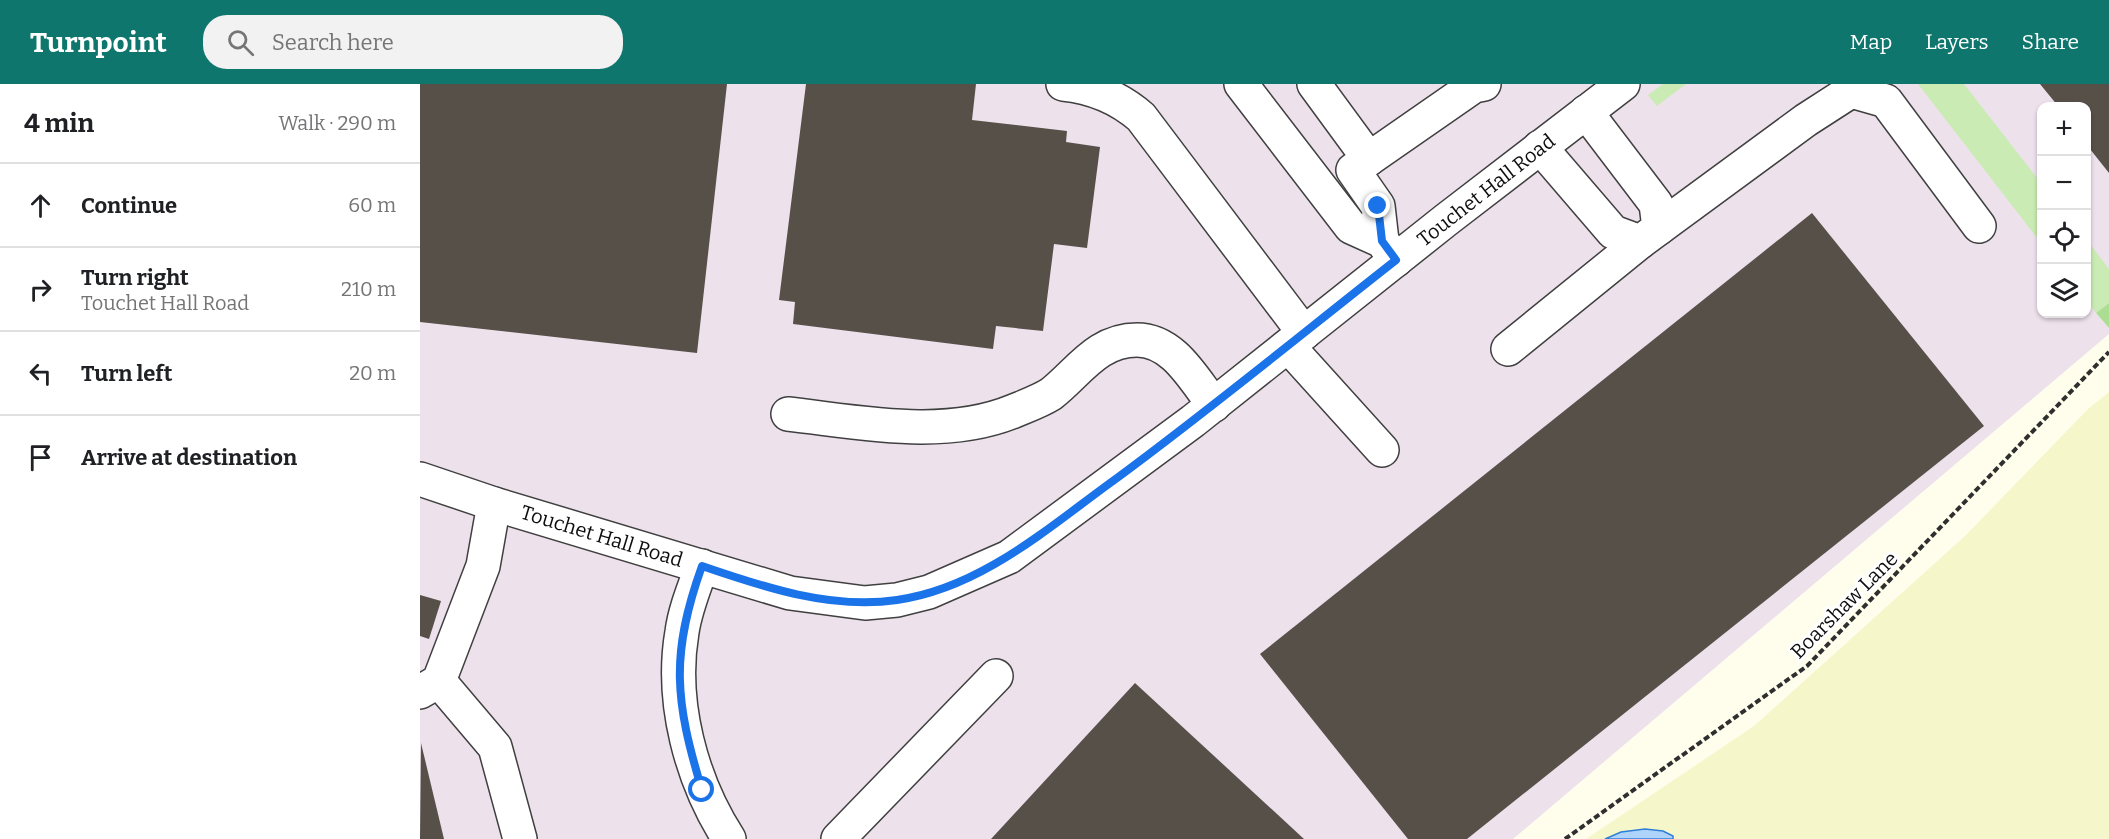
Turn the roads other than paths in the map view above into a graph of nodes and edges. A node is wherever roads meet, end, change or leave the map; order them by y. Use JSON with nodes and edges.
{"nodes":[{"id":1,"x":1063,"y":84,"type":"edge"},
{"id":2,"x":1241,"y":84,"type":"edge"},
{"id":3,"x":1314,"y":84,"type":"edge"},
{"id":4,"x":1623,"y":84,"type":"edge"},
{"id":5,"x":1478,"y":85,"type":"edge"},
{"id":6,"x":1587,"y":112,"type":"junction"},
{"id":7,"x":1540,"y":147,"type":"junction"},
{"id":8,"x":1361,"y":164,"type":"junction"},
{"id":9,"x":1323,"y":191,"type":"junction"},
{"id":10,"x":1978,"y":226,"type":"dead end"},
{"id":11,"x":1649,"y":235,"type":"junction"},
{"id":12,"x":1389,"y":251,"type":"junction"},
{"id":13,"x":1296,"y":339,"type":"junction"},
{"id":14,"x":1508,"y":349,"type":"dead end"},
{"id":15,"x":1214,"y":405,"type":"junction"},
{"id":16,"x":788,"y":414,"type":"dead end"},
{"id":17,"x":1382,"y":450,"type":"dead end"},
{"id":18,"x":420,"y":479,"type":"edge"},
{"id":19,"x":494,"y":504,"type":"junction"},
{"id":20,"x":702,"y":566,"type":"junction"},
{"id":21,"x":996,"y":676,"type":"dead end"},
{"id":22,"x":430,"y":686,"type":"edge"},
{"id":23,"x":520,"y":839,"type":"edge"},
{"id":24,"x":729,"y":839,"type":"edge"},
{"id":25,"x":838,"y":839,"type":"edge"}],
"edges":[{"from":1,"to":13,"type":"street"},
{"from":2,"to":9,"type":"street"},
{"from":3,"to":8,"type":"street"},
{"from":4,"to":6,"type":"street","name":"Touchet Hall Road"},
{"from":5,"to":8,"type":"street"},
{"from":6,"to":7,"type":"street","name":"Touchet Hall Road"},
{"from":6,"to":11,"type":"street"},
{"from":7,"to":11,"type":"street"},
{"from":7,"to":12,"type":"street","name":"Touchet Hall Road"},
{"from":8,"to":9,"type":"street"},
{"from":8,"to":12,"type":"street"},
{"from":9,"to":12,"type":"street"},
{"from":10,"to":11,"type":"street"},
{"from":11,"to":14,"type":"street"},
{"from":12,"to":13,"type":"street","name":"Touchet Hall Road"},
{"from":13,"to":15,"type":"street","name":"Touchet Hall Road"},
{"from":13,"to":17,"type":"street"},
{"from":15,"to":16,"type":"street"},
{"from":15,"to":20,"type":"street","name":"Touchet Hall Road"},
{"from":18,"to":19,"type":"street","name":"Touchet Hall Road"},
{"from":19,"to":20,"type":"street","name":"Touchet Hall Road"},
{"from":19,"to":22,"type":"street"},
{"from":20,"to":24,"type":"street"},
{"from":21,"to":25,"type":"street"},
{"from":22,"to":23,"type":"street"}]}
